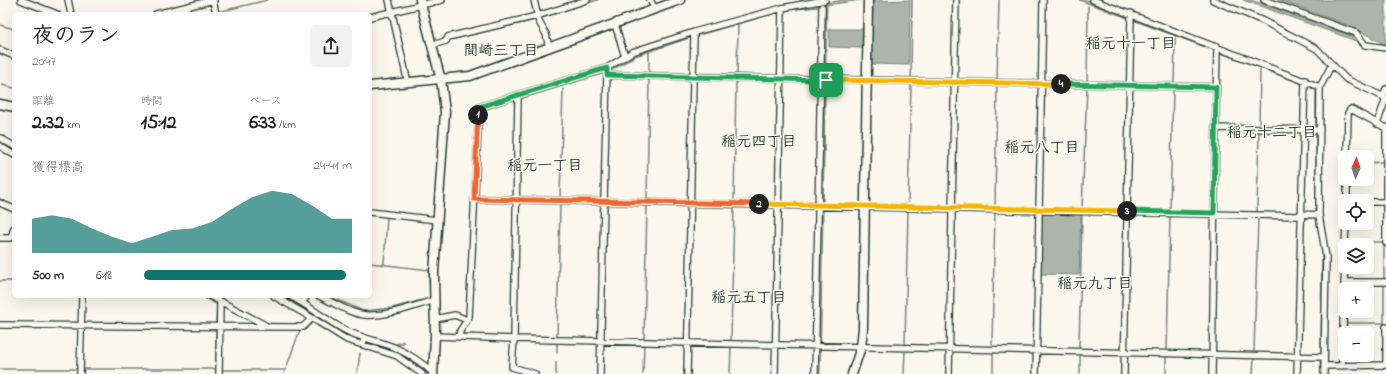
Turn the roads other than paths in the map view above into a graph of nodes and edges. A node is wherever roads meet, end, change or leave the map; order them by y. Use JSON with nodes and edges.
{"nodes":[{"id":1,"x":21,"y":0,"type":"edge"},
{"id":2,"x":68,"y":0,"type":"edge"},
{"id":3,"x":213,"y":0,"type":"edge"},
{"id":4,"x":389,"y":0,"type":"edge"},
{"id":5,"x":442,"y":0,"type":"edge"},
{"id":6,"x":534,"y":0,"type":"edge"},
{"id":7,"x":587,"y":0,"type":"edge"},
{"id":8,"x":650,"y":0,"type":"edge"},
{"id":9,"x":680,"y":0,"type":"edge"},
{"id":10,"x":825,"y":0,"type":"edge"},
{"id":11,"x":868,"y":0,"type":"edge"},
{"id":12,"x":956,"y":0,"type":"edge"},
{"id":13,"x":1044,"y":0,"type":"edge"},
{"id":14,"x":1093,"y":0,"type":"edge"},
{"id":15,"x":1213,"y":0,"type":"edge"},
{"id":16,"x":1264,"y":0,"type":"edge"},
{"id":17,"x":421,"y":3,"type":"edge"},
{"id":18,"x":822,"y":7,"type":"dead end"},
{"id":19,"x":655,"y":9,"type":"junction"},
{"id":20,"x":782,"y":10,"type":"junction"},
{"id":21,"x":52,"y":12,"type":"edge"},
{"id":22,"x":71,"y":12,"type":"edge"},
{"id":23,"x":164,"y":12,"type":"edge"},
{"id":24,"x":216,"y":12,"type":"edge"},
{"id":25,"x":392,"y":12,"type":"junction"},
{"id":26,"x":1131,"y":16,"type":"junction"},
{"id":27,"x":372,"y":17,"type":"edge"},
{"id":28,"x":538,"y":17,"type":"junction"},
{"id":29,"x":615,"y":24,"type":"junction"},
{"id":30,"x":694,"y":34,"type":"junction"},
{"id":31,"x":432,"y":45,"type":"junction"},
{"id":32,"x":549,"y":48,"type":"junction"},
{"id":33,"x":1217,"y":48,"type":"junction"},
{"id":34,"x":1386,"y":48,"type":"edge"},
{"id":35,"x":0,"y":50,"type":"edge"},
{"id":36,"x":12,"y":55,"type":"edge"},
{"id":37,"x":625,"y":57,"type":"junction"},
{"id":38,"x":1332,"y":64,"type":"junction"},
{"id":39,"x":607,"y":72,"type":"junction"},
{"id":40,"x":694,"y":77,"type":"junction"},
{"id":41,"x":781,"y":79,"type":"junction"},
{"id":42,"x":441,"y":80,"type":"junction"},
{"id":43,"x":823,"y":80,"type":"junction"},
{"id":44,"x":868,"y":80,"type":"junction"},
{"id":45,"x":954,"y":82,"type":"junction"},
{"id":46,"x":1304,"y":82,"type":"junction"},
{"id":47,"x":408,"y":83,"type":"junction"},
{"id":48,"x":1042,"y":84,"type":"junction"},
{"id":49,"x":1129,"y":85,"type":"junction"},
{"id":50,"x":372,"y":86,"type":"edge"},
{"id":51,"x":1320,"y":86,"type":"junction"},
{"id":52,"x":1216,"y":87,"type":"junction"},
{"id":53,"x":1386,"y":89,"type":"edge"},
{"id":54,"x":518,"y":96,"type":"junction"},
{"id":55,"x":1385,"y":98,"type":"edge"},
{"id":56,"x":0,"y":104,"type":"edge"},
{"id":57,"x":12,"y":107,"type":"edge"},
{"id":58,"x":1378,"y":124,"type":"junction"},
{"id":59,"x":1386,"y":127,"type":"edge"},
{"id":60,"x":1215,"y":128,"type":"junction"},
{"id":61,"x":1303,"y":130,"type":"junction"},
{"id":62,"x":1317,"y":130,"type":"junction"},
{"id":63,"x":0,"y":138,"type":"edge"},
{"id":64,"x":12,"y":145,"type":"edge"},
{"id":65,"x":0,"y":146,"type":"edge"},
{"id":66,"x":1347,"y":150,"type":"edge"},
{"id":67,"x":12,"y":153,"type":"edge"},
{"id":68,"x":474,"y":199,"type":"junction"},
{"id":69,"x":517,"y":200,"type":"junction"},
{"id":70,"x":603,"y":201,"type":"junction"},
{"id":71,"x":1374,"y":202,"type":"edge"},
{"id":72,"x":1386,"y":202,"type":"edge"},
{"id":73,"x":0,"y":203,"type":"edge"},
{"id":74,"x":691,"y":203,"type":"junction"},
{"id":75,"x":778,"y":205,"type":"junction"},
{"id":76,"x":821,"y":206,"type":"junction"},
{"id":77,"x":866,"y":207,"type":"junction"},
{"id":78,"x":952,"y":208,"type":"junction"},
{"id":79,"x":12,"y":209,"type":"edge"},
{"id":80,"x":1039,"y":210,"type":"junction"},
{"id":81,"x":1127,"y":211,"type":"junction"},
{"id":82,"x":372,"y":212,"type":"edge"},
{"id":83,"x":1214,"y":213,"type":"junction"},
{"id":84,"x":1300,"y":215,"type":"junction"},
{"id":85,"x":1319,"y":215,"type":"junction"},
{"id":86,"x":437,"y":220,"type":"junction"},
{"id":87,"x":12,"y":235,"type":"edge"},
{"id":88,"x":0,"y":238,"type":"edge"},
{"id":89,"x":1386,"y":243,"type":"edge"},
{"id":90,"x":1344,"y":274,"type":"edge"},
{"id":91,"x":1344,"y":282,"type":"edge"},
{"id":92,"x":1374,"y":282,"type":"edge"},
{"id":93,"x":1386,"y":282,"type":"edge"},
{"id":94,"x":82,"y":298,"type":"edge"},
{"id":95,"x":213,"y":298,"type":"edge"},
{"id":96,"x":277,"y":298,"type":"edge"},
{"id":97,"x":295,"y":298,"type":"edge"},
{"id":98,"x":306,"y":298,"type":"edge"},
{"id":99,"x":330,"y":299,"type":"edge"},
{"id":100,"x":435,"y":300,"type":"junction"},
{"id":101,"x":220,"y":301,"type":"junction"},
{"id":102,"x":304,"y":302,"type":"junction"},
{"id":103,"x":312,"y":318,"type":"junction"},
{"id":104,"x":1343,"y":318,"type":"edge"},
{"id":105,"x":435,"y":319,"type":"junction"},
{"id":106,"x":467,"y":320,"type":"junction"},
{"id":107,"x":0,"y":325,"type":"edge"},
{"id":108,"x":81,"y":326,"type":"junction"},
{"id":109,"x":219,"y":326,"type":"junction"},
{"id":110,"x":266,"y":326,"type":"junction"},
{"id":111,"x":1386,"y":326,"type":"edge"},
{"id":112,"x":435,"y":336,"type":"junction"},
{"id":113,"x":459,"y":337,"type":"junction"},
{"id":114,"x":514,"y":339,"type":"junction"},
{"id":115,"x":601,"y":341,"type":"junction"},
{"id":116,"x":363,"y":342,"type":"junction"},
{"id":117,"x":688,"y":342,"type":"junction"},
{"id":118,"x":775,"y":344,"type":"junction"},
{"id":119,"x":818,"y":346,"type":"junction"},
{"id":120,"x":861,"y":347,"type":"junction"},
{"id":121,"x":949,"y":348,"type":"junction"},
{"id":122,"x":1036,"y":350,"type":"junction"},
{"id":123,"x":1124,"y":352,"type":"junction"},
{"id":124,"x":1212,"y":353,"type":"junction"},
{"id":125,"x":1297,"y":356,"type":"junction"},
{"id":126,"x":1324,"y":357,"type":"junction"},
{"id":127,"x":1386,"y":365,"type":"edge"},
{"id":128,"x":1324,"y":366,"type":"junction"},
{"id":129,"x":1342,"y":366,"type":"junction"},
{"id":130,"x":80,"y":374,"type":"edge"},
{"id":131,"x":219,"y":374,"type":"edge"},
{"id":132,"x":422,"y":374,"type":"edge"},
{"id":133,"x":434,"y":374,"type":"edge"},
{"id":134,"x":535,"y":374,"type":"edge"},
{"id":135,"x":600,"y":374,"type":"edge"},
{"id":136,"x":687,"y":374,"type":"edge"},
{"id":137,"x":775,"y":374,"type":"edge"},
{"id":138,"x":815,"y":374,"type":"edge"},
{"id":139,"x":852,"y":374,"type":"edge"},
{"id":140,"x":949,"y":374,"type":"edge"},
{"id":141,"x":1036,"y":374,"type":"edge"},
{"id":142,"x":1124,"y":374,"type":"edge"},
{"id":143,"x":1212,"y":374,"type":"edge"},
{"id":144,"x":1297,"y":374,"type":"edge"},
{"id":145,"x":1324,"y":374,"type":"edge"}],
"edges":[{"from":1,"to":21,"type":"street"},
{"from":2,"to":22,"type":"street"},
{"from":3,"to":23,"type":"street"},
{"from":3,"to":24,"type":"street"},
{"from":4,"to":25,"type":"street"},
{"from":5,"to":17,"type":"street"},
{"from":6,"to":28,"type":"street"},
{"from":7,"to":28,"type":"street"},
{"from":8,"to":19,"type":"street"},
{"from":9,"to":19,"type":"street"},
{"from":10,"to":20,"type":"street"},
{"from":11,"to":44,"type":"street"},
{"from":12,"to":45,"type":"street"},
{"from":13,"to":48,"type":"street"},
{"from":14,"to":26,"type":"street"},
{"from":15,"to":38,"type":"street"},
{"from":16,"to":34,"type":"street"},
{"from":17,"to":25,"type":"street"},
{"from":17,"to":31,"type":"street"},
{"from":18,"to":43,"type":"street"},
{"from":19,"to":29,"type":"street"},
{"from":20,"to":30,"type":"street"},
{"from":20,"to":41,"type":"street"},
{"from":25,"to":27,"type":"street"},
{"from":25,"to":47,"type":"street"},
{"from":26,"to":33,"type":"street"},
{"from":26,"to":49,"type":"street"},
{"from":28,"to":31,"type":"street"},
{"from":28,"to":32,"type":"street"},
{"from":29,"to":32,"type":"street"},
{"from":29,"to":37,"type":"street"},
{"from":30,"to":37,"type":"street"},
{"from":30,"to":40,"type":"street"},
{"from":31,"to":42,"type":"street"},
{"from":32,"to":42,"type":"street"},
{"from":33,"to":46,"type":"street"},
{"from":33,"to":52,"type":"street"},
{"from":35,"to":36,"type":"street"},
{"from":37,"to":39,"type":"street"},
{"from":38,"to":51,"type":"street"},
{"from":38,"to":55,"type":"street"},
{"from":39,"to":40,"type":"street"},
{"from":39,"to":54,"type":"street"},
{"from":39,"to":70,"type":"street"},
{"from":40,"to":41,"type":"street"},
{"from":40,"to":74,"type":"street"},
{"from":41,"to":43,"type":"street"},
{"from":41,"to":75,"type":"street"},
{"from":42,"to":47,"type":"street"},
{"from":42,"to":86,"type":"street"},
{"from":43,"to":44,"type":"street"},
{"from":43,"to":76,"type":"street"},
{"from":44,"to":45,"type":"street"},
{"from":44,"to":77,"type":"street"},
{"from":45,"to":48,"type":"street"},
{"from":45,"to":78,"type":"street"},
{"from":46,"to":51,"type":"street"},
{"from":46,"to":61,"type":"street"},
{"from":47,"to":50,"type":"street"},
{"from":48,"to":49,"type":"street"},
{"from":48,"to":80,"type":"street"},
{"from":49,"to":52,"type":"street"},
{"from":49,"to":81,"type":"street"},
{"from":51,"to":62,"type":"street"},
{"from":52,"to":60,"type":"street"},
{"from":53,"to":55,"type":"street"},
{"from":54,"to":68,"type":"street"},
{"from":54,"to":69,"type":"street"},
{"from":55,"to":58,"type":"street"},
{"from":56,"to":57,"type":"street"},
{"from":58,"to":59,"type":"street"},
{"from":58,"to":66,"type":"street"},
{"from":59,"to":72,"type":"street"},
{"from":60,"to":61,"type":"street"},
{"from":60,"to":83,"type":"street"},
{"from":61,"to":62,"type":"street"},
{"from":61,"to":84,"type":"street"},
{"from":62,"to":85,"type":"street"},
{"from":63,"to":64,"type":"street"},
{"from":65,"to":67,"type":"street"},
{"from":68,"to":69,"type":"street"},
{"from":68,"to":106,"type":"street"},
{"from":69,"to":70,"type":"street"},
{"from":69,"to":114,"type":"street"},
{"from":70,"to":74,"type":"street"},
{"from":70,"to":115,"type":"street"},
{"from":71,"to":72,"type":"street"},
{"from":72,"to":89,"type":"street"},
{"from":73,"to":79,"type":"street"},
{"from":74,"to":75,"type":"street"},
{"from":74,"to":117,"type":"street"},
{"from":75,"to":76,"type":"street"},
{"from":75,"to":118,"type":"street"},
{"from":76,"to":77,"type":"street"},
{"from":76,"to":119,"type":"street"},
{"from":77,"to":78,"type":"street"},
{"from":77,"to":120,"type":"street"},
{"from":78,"to":80,"type":"street"},
{"from":78,"to":121,"type":"street"},
{"from":80,"to":81,"type":"street"},
{"from":80,"to":122,"type":"street"},
{"from":81,"to":83,"type":"street"},
{"from":81,"to":123,"type":"street"},
{"from":82,"to":86,"type":"street"},
{"from":83,"to":84,"type":"street"},
{"from":83,"to":124,"type":"street"},
{"from":84,"to":85,"type":"street"},
{"from":84,"to":125,"type":"street"},
{"from":85,"to":126,"type":"street"},
{"from":86,"to":100,"type":"street"},
{"from":87,"to":88,"type":"street"},
{"from":90,"to":91,"type":"street"},
{"from":92,"to":93,"type":"street"},
{"from":94,"to":108,"type":"street"},
{"from":95,"to":101,"type":"street"},
{"from":96,"to":103,"type":"street"},
{"from":97,"to":102,"type":"street"},
{"from":98,"to":102,"type":"street"},
{"from":99,"to":100,"type":"street"},
{"from":100,"to":105,"type":"street"},
{"from":101,"to":109,"type":"street"},
{"from":101,"to":110,"type":"street"},
{"from":102,"to":116,"type":"street"},
{"from":103,"to":110,"type":"street"},
{"from":103,"to":116,"type":"street"},
{"from":104,"to":129,"type":"street"},
{"from":105,"to":106,"type":"street"},
{"from":105,"to":112,"type":"street"},
{"from":106,"to":113,"type":"street"},
{"from":107,"to":108,"type":"street"},
{"from":108,"to":109,"type":"street"},
{"from":108,"to":130,"type":"street"},
{"from":109,"to":110,"type":"street"},
{"from":109,"to":131,"type":"street"},
{"from":111,"to":127,"type":"street"},
{"from":112,"to":113,"type":"street"},
{"from":112,"to":133,"type":"street"},
{"from":113,"to":114,"type":"street"},
{"from":114,"to":115,"type":"street"},
{"from":114,"to":134,"type":"street"},
{"from":115,"to":117,"type":"street"},
{"from":115,"to":135,"type":"street"},
{"from":116,"to":132,"type":"street"},
{"from":116,"to":133,"type":"street"},
{"from":117,"to":118,"type":"street"},
{"from":117,"to":136,"type":"street"},
{"from":118,"to":119,"type":"street"},
{"from":118,"to":137,"type":"street"},
{"from":119,"to":120,"type":"street"},
{"from":119,"to":138,"type":"street"},
{"from":120,"to":121,"type":"street"},
{"from":120,"to":139,"type":"street"},
{"from":121,"to":122,"type":"street"},
{"from":121,"to":140,"type":"street"},
{"from":122,"to":123,"type":"street"},
{"from":122,"to":141,"type":"street"},
{"from":123,"to":124,"type":"street"},
{"from":123,"to":142,"type":"street"},
{"from":124,"to":125,"type":"street"},
{"from":124,"to":143,"type":"street"},
{"from":125,"to":126,"type":"street"},
{"from":125,"to":144,"type":"street"},
{"from":126,"to":128,"type":"street"},
{"from":127,"to":129,"type":"street"},
{"from":128,"to":129,"type":"street"},
{"from":128,"to":145,"type":"street"}]}
